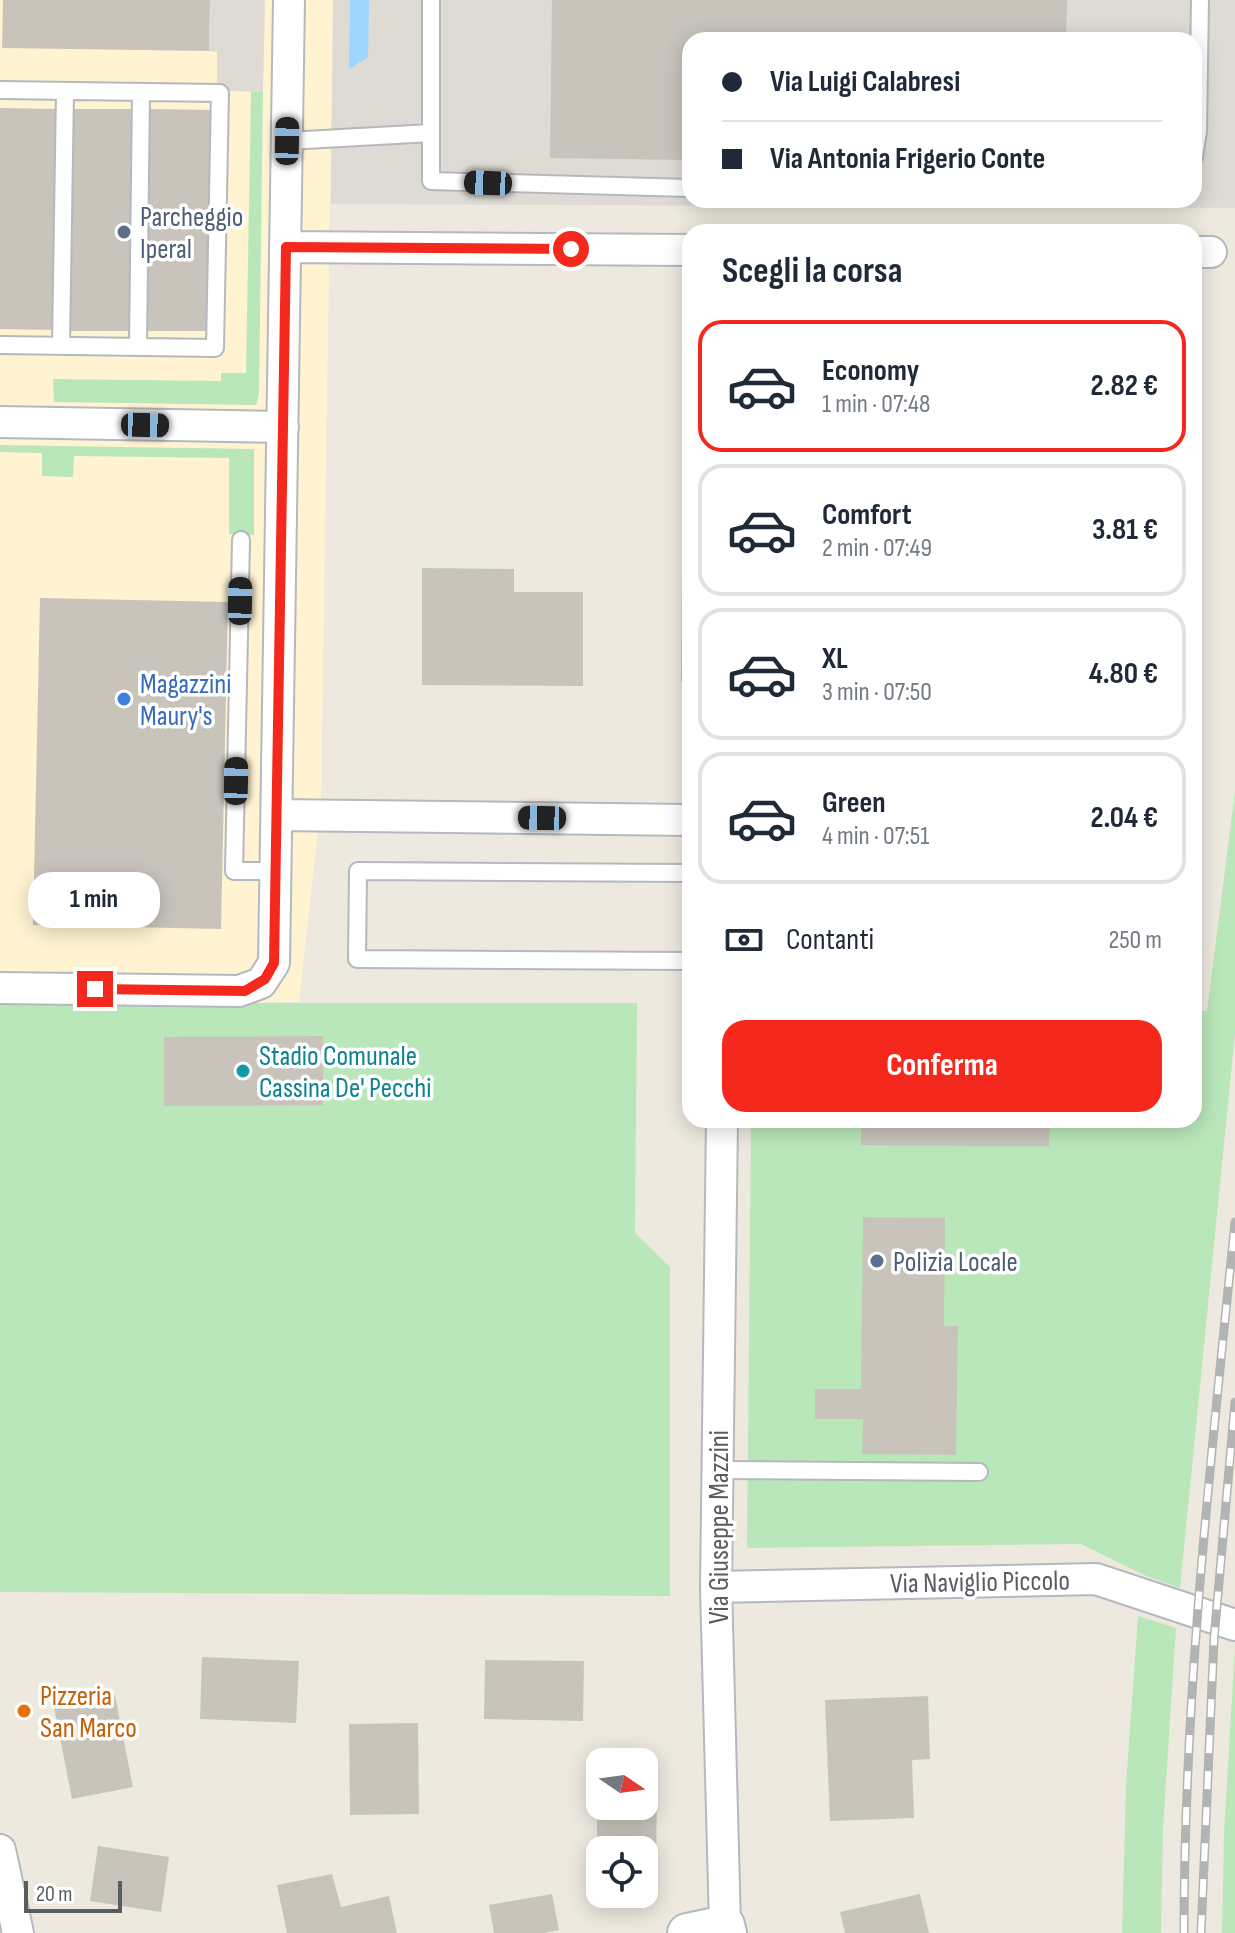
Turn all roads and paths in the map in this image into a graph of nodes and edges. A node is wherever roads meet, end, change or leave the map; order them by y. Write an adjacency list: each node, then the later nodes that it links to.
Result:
1 (289, 0): 9 (street)
2 (431, 0): 8 (lane)
3 (1200, 0): 4 (lane)
4 (1200, 32)
5 (0, 90): 6 (lane)
6 (65, 91): 7 (lane); 14 (lane)
7 (141, 92): 15 (lane); 15 (lane)
8 (431, 133): 9 (lane); 10 (lane)
9 (287, 141): 11 (street)
10 (682, 188)
11 (286, 247): 12 (street); 17 (street)
12 (682, 250)
13 (0, 345): 14 (lane)
14 (61, 345): 15 (lane)
15 (138, 347)
16 (0, 422): 17 (street)
17 (283, 427): 19 (street)
18 (241, 540): 21 (lane)
19 (277, 815): 20 (street); 21 (street)
20 (682, 820)
21 (276, 871): 24 (street)
22 (682, 873): 23 (lane)
23 (682, 961)
24 (0, 988)
25 (722, 1128): 26 (street, Via Giuseppe Mazzini)
26 (717, 1470): 27 (lane); 28 (street, Via Giuseppe Mazzini)
27 (979, 1472)
28 (716, 1587): 29 (street, Via Naviglio Piccolo); 31 (street, Via Giuseppe Mazzini)
29 (1235, 1625)
30 (0, 1850): 32 (street)
31 (726, 1929): 33 (street)
32 (18, 1933)
33 (687, 1933)

